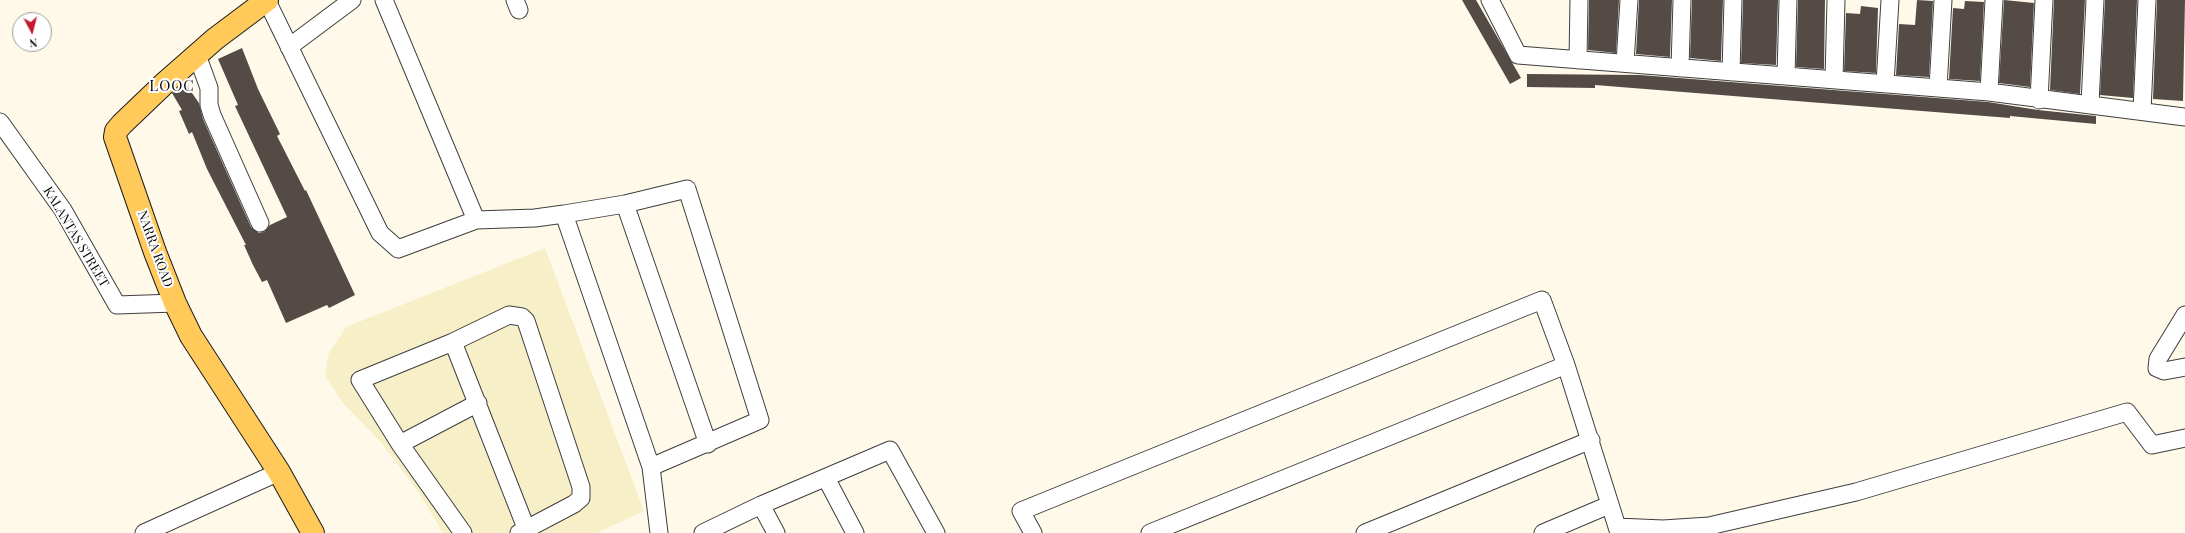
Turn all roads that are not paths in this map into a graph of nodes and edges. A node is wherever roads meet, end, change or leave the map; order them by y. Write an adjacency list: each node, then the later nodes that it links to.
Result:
1 (267, 0): 17 (street); 18 (main road, NARRA ROAD)
2 (352, 0): 17 (street)
3 (384, 0): 35 (street)
4 (1490, 0): 19 (street)
5 (1579, 0): 19 (street)
6 (1628, 0): 20 (street)
7 (1682, 0): 21 (street)
8 (1733, 0): 22 (street)
9 (1788, 0): 23 (street)
10 (1836, 0): 24 (street)
11 (1890, 0): 25 (street)
12 (1943, 0): 26 (street)
13 (1994, 0): 27 (street)
14 (2044, 0): 28 (street)
15 (2096, 0): 29 (street)
16 (2147, 0): 30 (street)
17 (289, 47): 35 (street)
18 (197, 55): 36 (street); 37 (main road, NARRA ROAD)
19 (1578, 60): 20 (street)
20 (1625, 63): 21 (street)
21 (1680, 68): 22 (street)
22 (1731, 72): 23 (street)
23 (1786, 76): 24 (street)
24 (1834, 80): 25 (street)
25 (1885, 84): 26 (street)
26 (1938, 88): 27 (street)
27 (1989, 92): 28 (street)
28 (2039, 100): 29 (street)
29 (2090, 104): 30 (street)
30 (2142, 111): 31 (street)
31 (2185, 116)
32 (0, 122): 37 (street, KALANTAS STREET)
33 (625, 204): 34 (street); 46 (street); 46 (street)
34 (564, 214): 35 (street); 47 (street)
35 (476, 220)
36 (260, 223)
37 (175, 303): 48 (main road, NARRA ROAD)
38 (2185, 315): 41 (street)
39 (453, 342): 42 (street); 45 (street); 53 (street)
40 (1566, 365): 44 (street); 62 (street); 63 (street)
41 (2185, 367)
42 (478, 402): 45 (street); 53 (street)
43 (2185, 438): 52 (street)
44 (1591, 440): 51 (street); 64 (street)
45 (400, 444): 56 (street)
46 (708, 444): 47 (street)
47 (650, 467): 57 (street)
48 (279, 472): 54 (street); 55 (main road, NARRA ROAD)
49 (826, 478): 50 (street); 60 (street); 61 (street)
50 (761, 505): 58 (street); 59 (street)
51 (1609, 505): 52 (street); 65 (street)
52 (1618, 530)
53 (525, 532)
54 (144, 533)
55 (313, 533)
56 (463, 533)
57 (659, 533)
58 (703, 533)
59 (776, 533)
60 (855, 533)
61 (936, 533)
62 (1033, 533)
63 (1150, 533)
64 (1365, 533)
65 (1543, 533)

